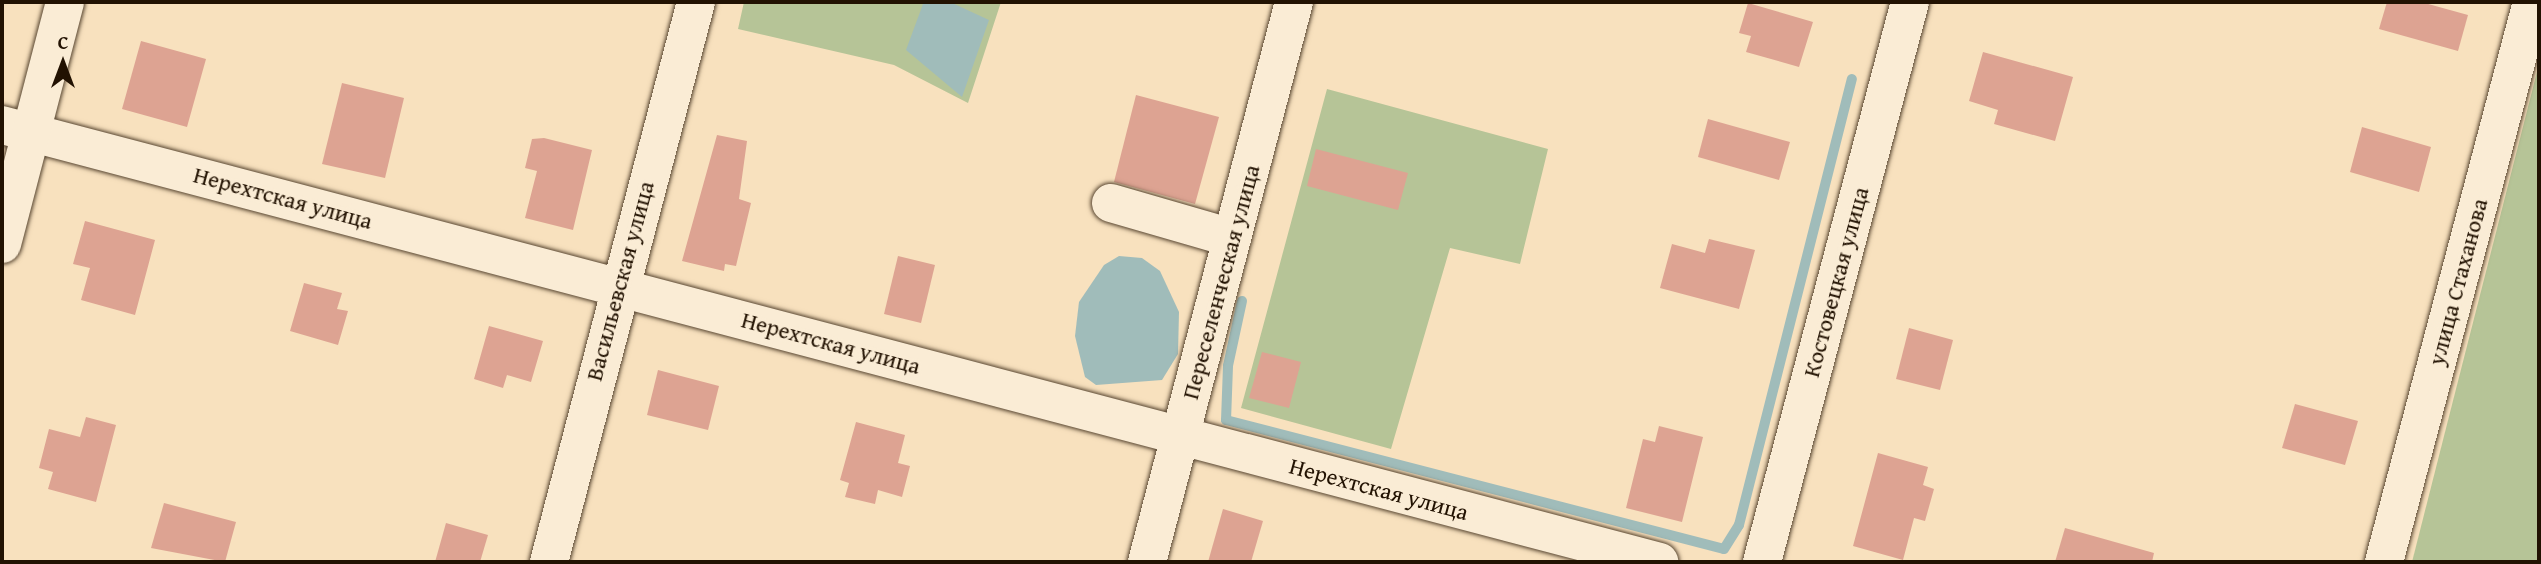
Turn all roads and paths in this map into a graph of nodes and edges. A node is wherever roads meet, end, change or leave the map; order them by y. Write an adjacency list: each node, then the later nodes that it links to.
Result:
1 (65, 2): 6 (street)
2 (696, 2): 10 (street, Васильевская улица)
3 (1294, 2): 8 (street, Переселенческая улица)
4 (1910, 2): 15 (street, Костовецкая улица)
5 (2532, 2): 16 (street, улица Стаханова)
6 (16, 129): 9 (street); 10 (street, Нерехтская улица)
7 (1111, 203): 8 (street)
8 (1232, 238): 11 (street, Переселенческая улица)
9 (2, 244)
10 (618, 286): 11 (street, Нерехтская улица); 12 (street, Васильевская улица)
11 (1180, 438): 13 (street, Переселенческая улица); 14 (street, Нерехтская улица)
12 (549, 562)
13 (1147, 562)
14 (1660, 562)
15 (1762, 562)
16 (2384, 562)

